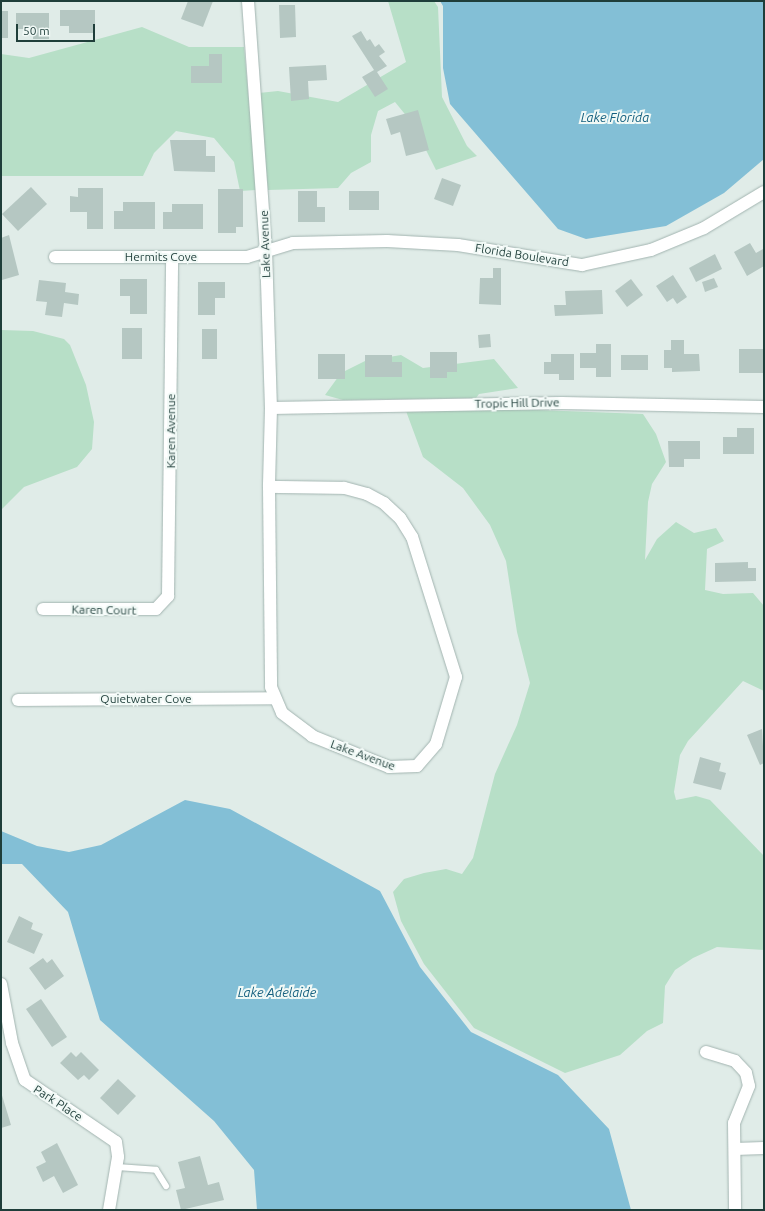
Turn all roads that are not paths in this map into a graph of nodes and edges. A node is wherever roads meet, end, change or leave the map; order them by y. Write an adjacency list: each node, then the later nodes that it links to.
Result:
1 (248, 1): 3 (street, Lake Avenue)
2 (764, 192): 3 (street, Florida Boulevard)
3 (266, 250): 5 (street, Hermits Cove); 6 (street, Lake Avenue)
4 (55, 257): 5 (street, Hermits Cove)
5 (172, 257): 9 (street, Karen Avenue)
6 (271, 408): 7 (street, Tropic Hill Drive); 8 (street, Lake Avenue)
7 (764, 408)
8 (269, 487): 11 (street, Lake Avenue); 11 (street, Lake Avenue)
9 (163, 604): 10 (street, Karen Court)
10 (43, 609)
11 (274, 698): 12 (street, Quietwater Cove)
12 (18, 700)
13 (1, 984): 17 (street, Park Place)
14 (706, 1052): 15 (street)
15 (735, 1148): 16 (street); 20 (street)
16 (764, 1148)
17 (117, 1166): 18 (lane); 19 (street, Park Place)
18 (166, 1186)
19 (109, 1210)
20 (735, 1210)

